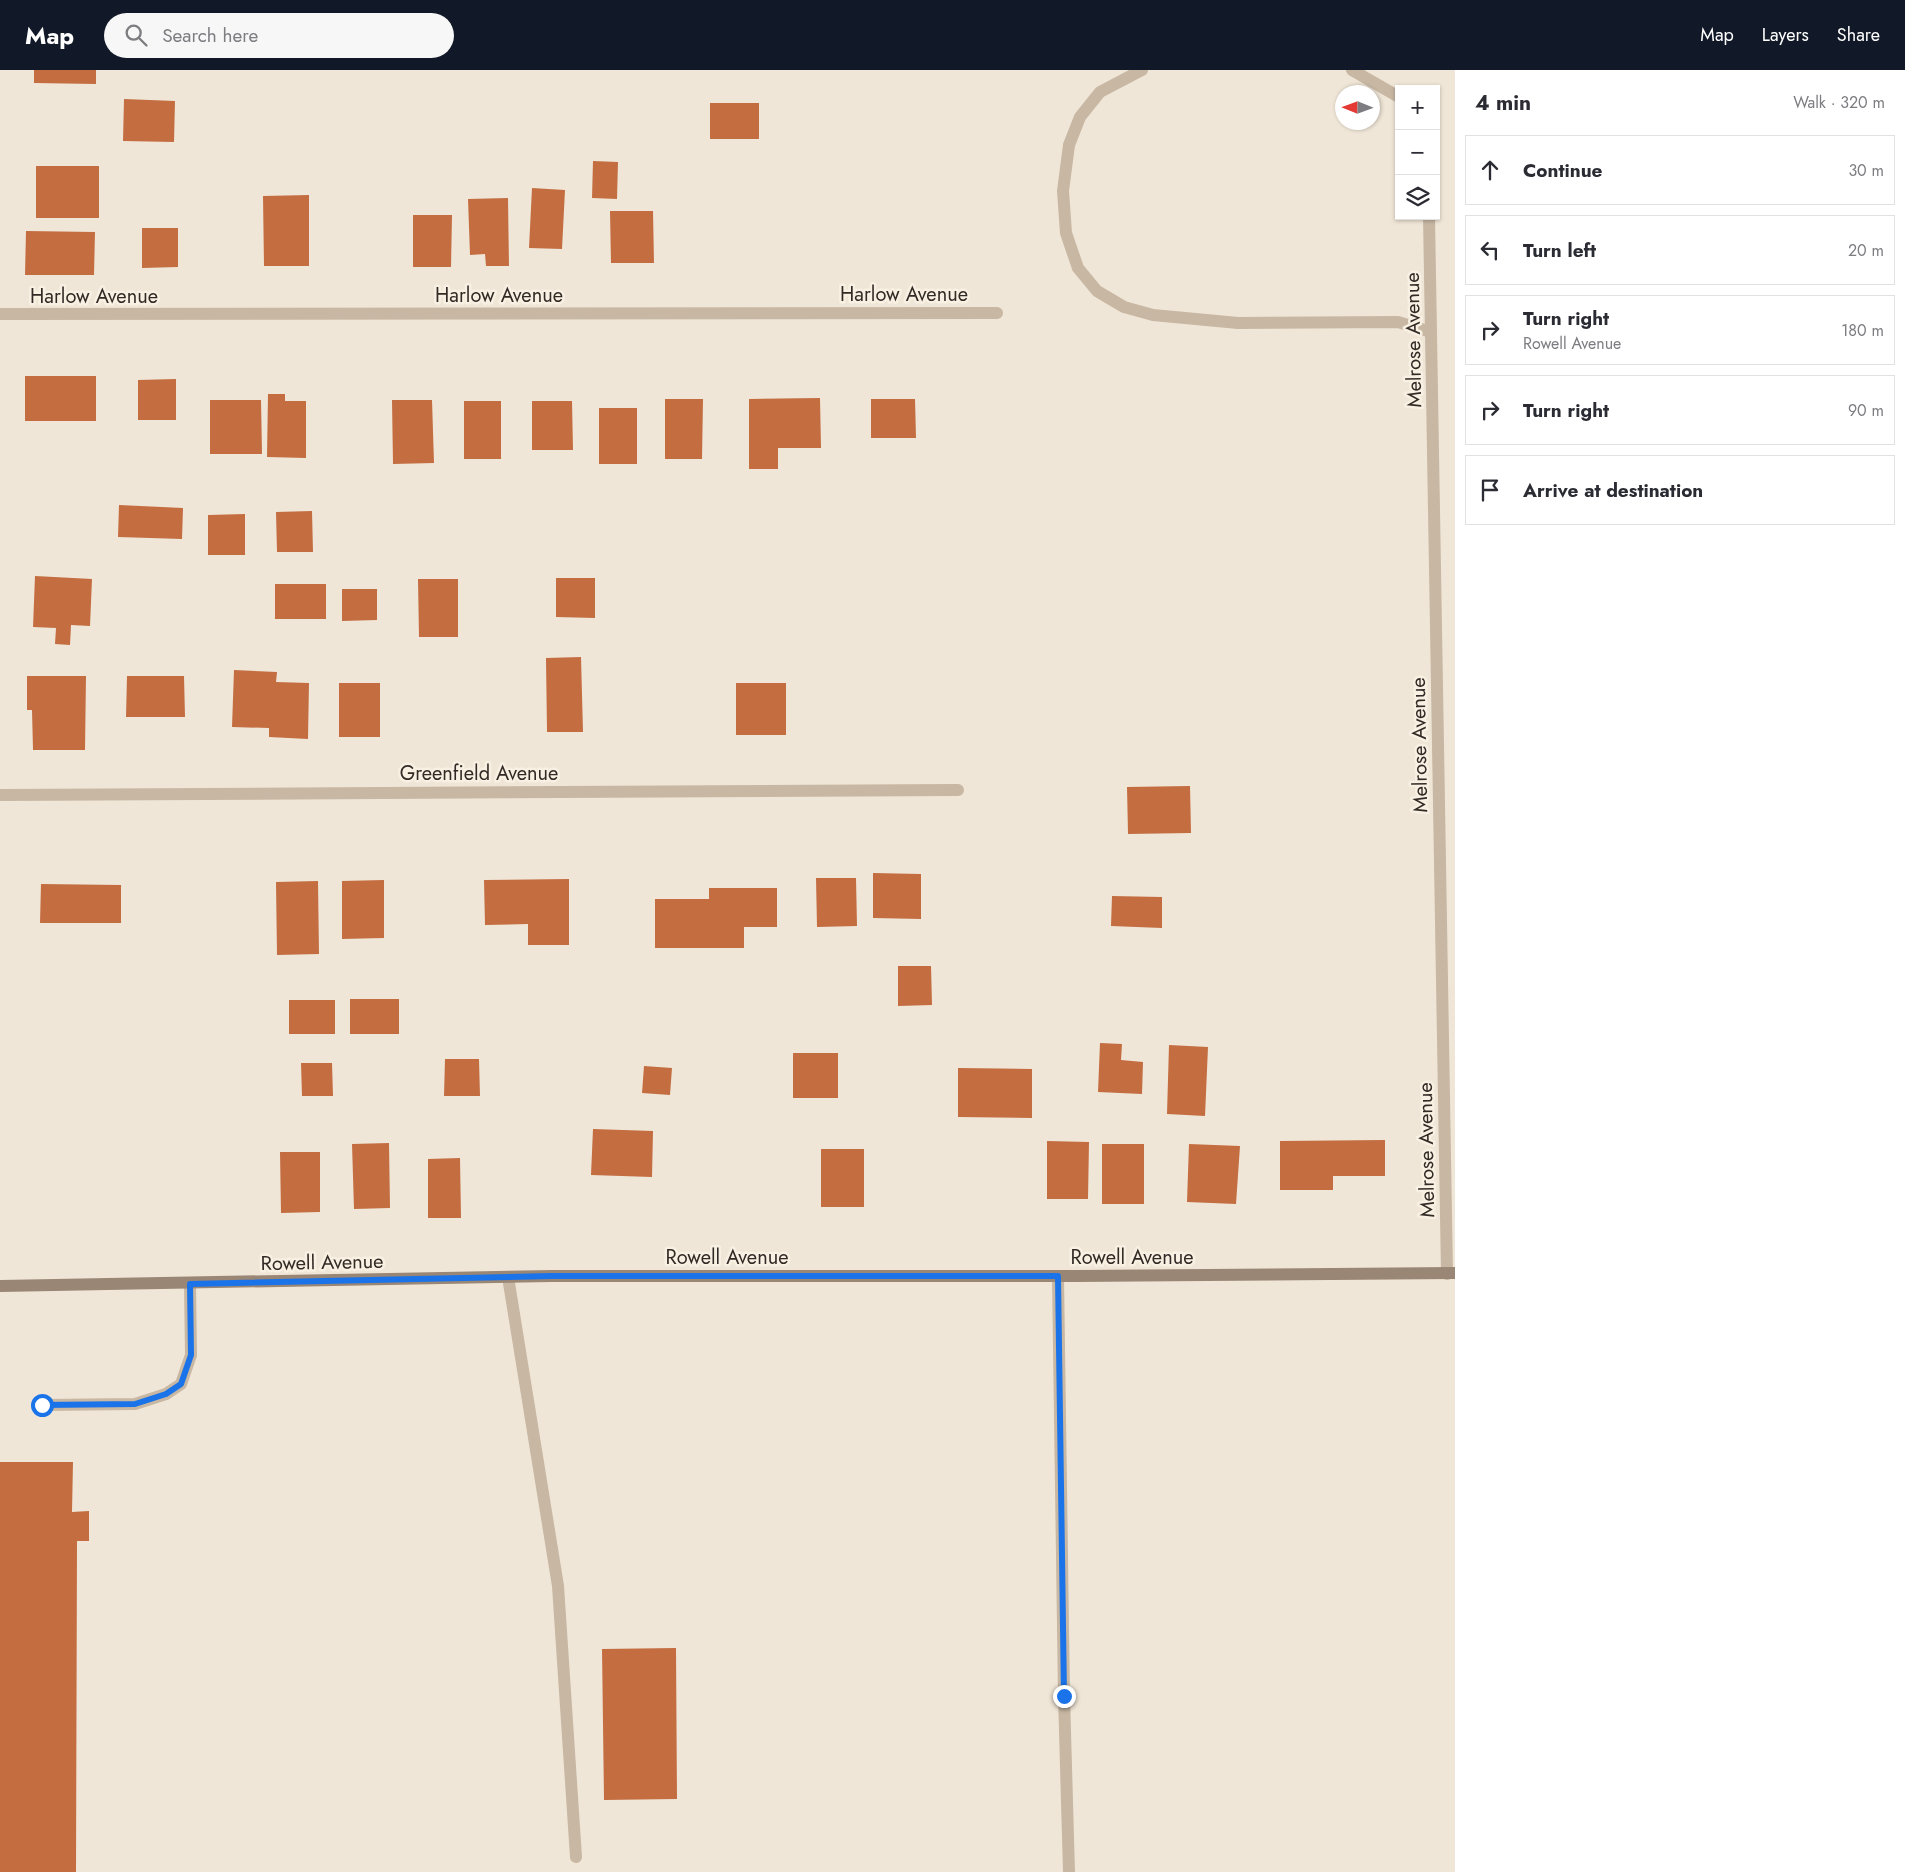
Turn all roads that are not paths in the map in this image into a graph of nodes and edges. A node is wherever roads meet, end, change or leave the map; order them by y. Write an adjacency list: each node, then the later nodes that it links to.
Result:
1 (1142, 70): 7 (street)
2 (1352, 70): 3 (street)
3 (1395, 95)
4 (1429, 220): 7 (street, Melrose Avenue)
5 (997, 313): 6 (street, Harlow Avenue)
6 (0, 314)
7 (1431, 332): 10 (street, Melrose Avenue)
8 (958, 790): 9 (street, Greenfield Avenue)
9 (0, 795)
10 (1451, 1274): 11 (street, Rowell Avenue)
11 (1058, 1276): 12 (street, Rowell Avenue); 17 (street)
12 (508, 1277): 13 (street, Rowell Avenue); 16 (street)
13 (190, 1284): 14 (street, Rowell Avenue); 15 (street)
14 (0, 1286)
15 (42, 1405)
16 (576, 1857)
17 (1069, 1872)

